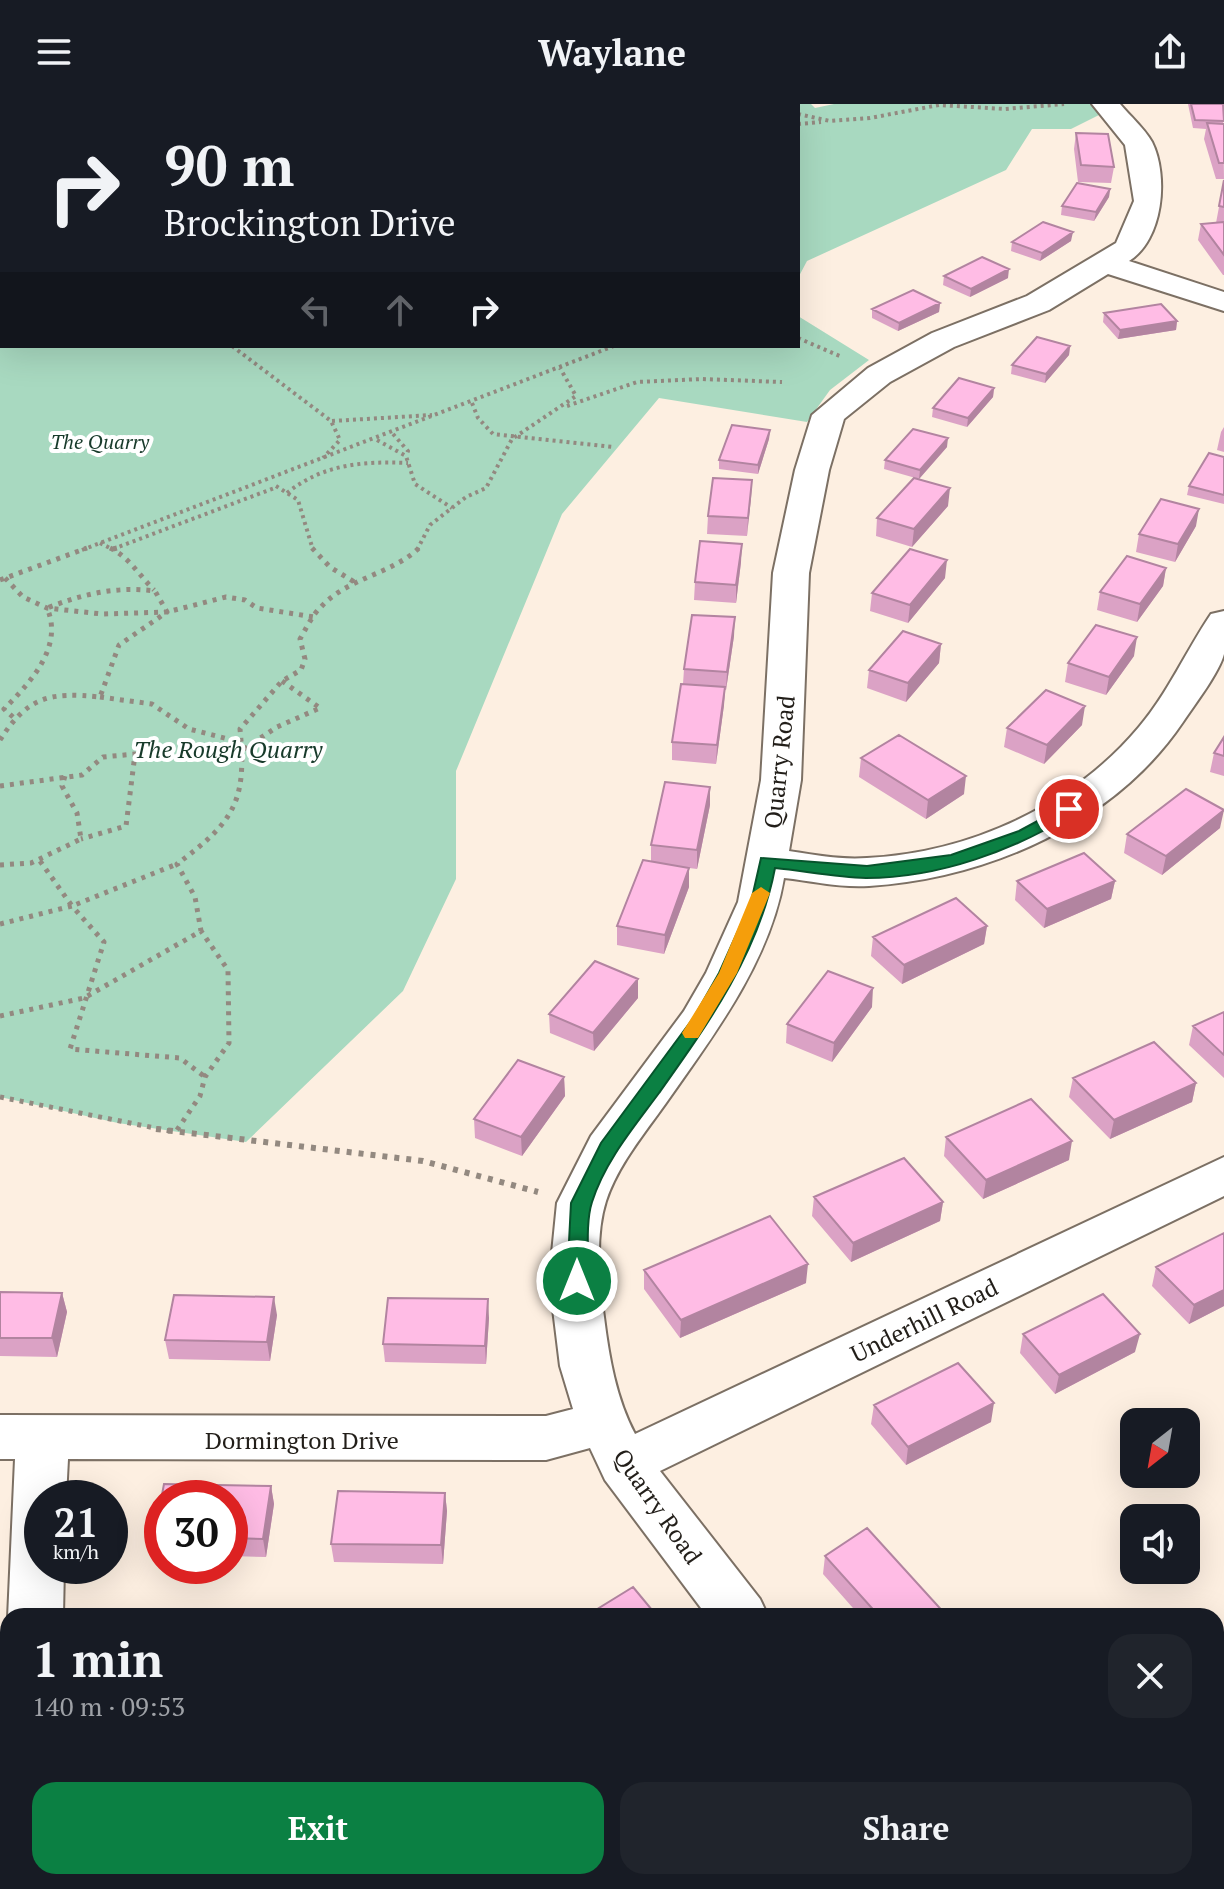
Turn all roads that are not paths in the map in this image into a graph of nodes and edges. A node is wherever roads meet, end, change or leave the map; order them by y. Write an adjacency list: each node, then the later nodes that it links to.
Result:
1 (1106, 104): 2 (street, Quarry Road)
2 (1106, 263): 3 (street); 5 (street, Quarry Road)
3 (1224, 302)
4 (1224, 622): 5 (street)
5 (767, 862): 8 (street, Quarry Road)
6 (1224, 1175): 8 (street, Underhill Road)
7 (21, 1438): 8 (street, Dormington Drive); 9 (street)
8 (613, 1443): 10 (street, Quarry Road)
9 (34, 1608)
10 (734, 1608)

